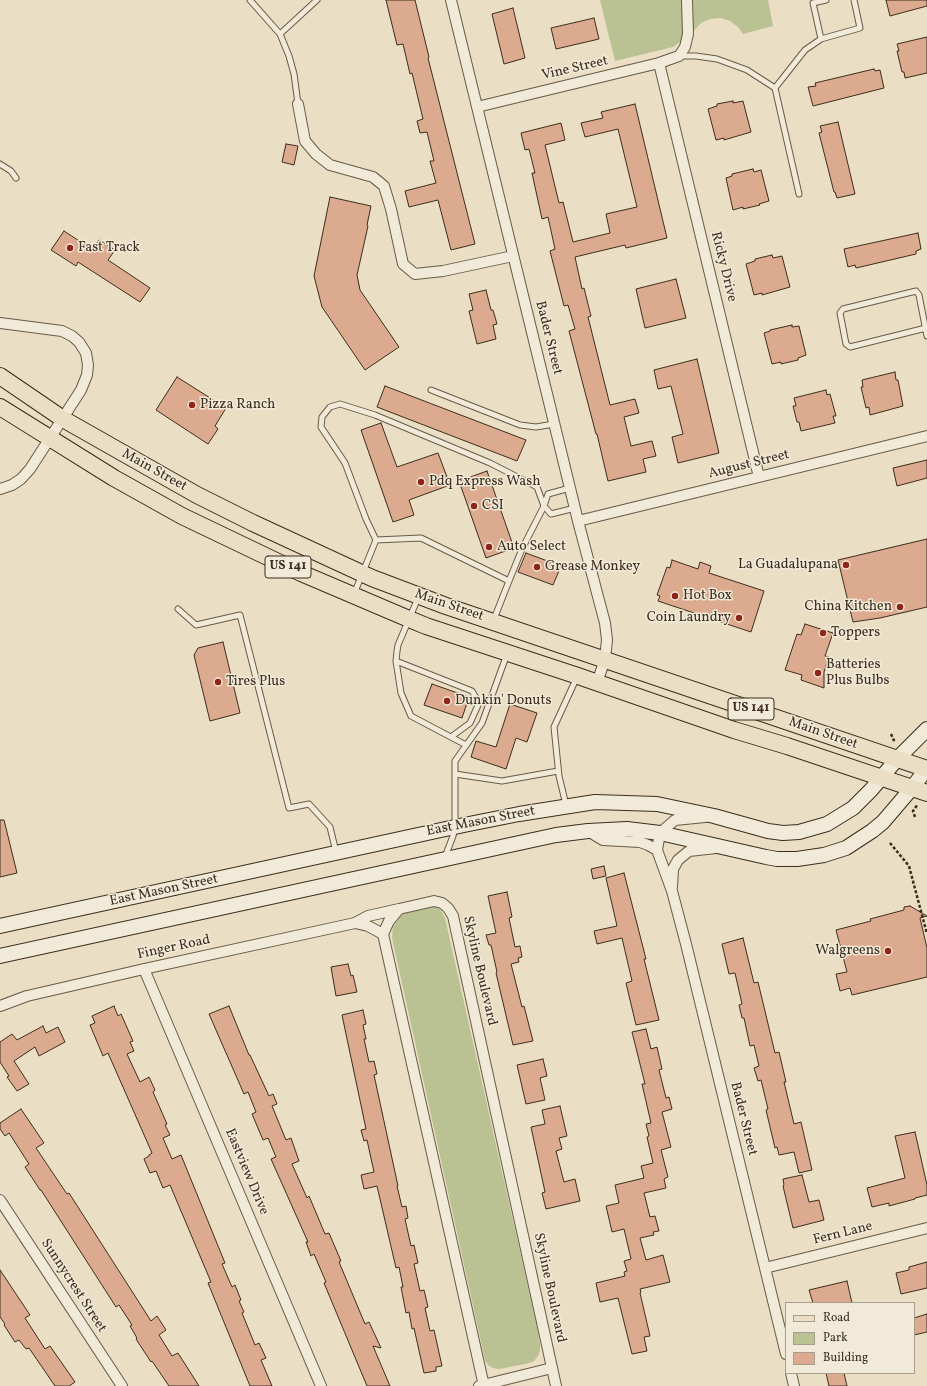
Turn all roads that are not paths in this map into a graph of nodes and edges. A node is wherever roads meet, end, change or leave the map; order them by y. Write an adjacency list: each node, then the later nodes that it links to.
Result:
1 (250, 0): 7 (lane)
2 (317, 0): 7 (lane)
3 (451, 0): 13 (street, Bader Street)
4 (687, 0): 9 (street)
5 (826, 0): 8 (lane)
6 (854, 0): 8 (lane)
7 (280, 34): 12 (lane)
8 (821, 39): 11 (lane)
9 (679, 56): 10 (street, Vine Street); 11 (lane)
10 (659, 63): 13 (street, Vine Street); 28 (street, Ricky Drive)
11 (775, 88): 16 (lane)
12 (298, 104): 17 (street)
13 (477, 107): 17 (street, Bader Street)
14 (0, 164): 15 (lane)
15 (16, 178)
16 (799, 194)
17 (513, 256): 25 (street, Bader Street)
18 (0, 323): 24 (street)
19 (926, 328): 19 (lane); 20 (lane)
20 (927, 336)
21 (0, 376): 24 (main road, Main Street / US 141)
22 (431, 390): 25 (lane)
23 (0, 407): 27 (main road, Main Street / US 141)
24 (63, 419): 27 (street); 35 (main road, Main Street / US 141)
25 (554, 424): 29 (street, Bader Street)
26 (927, 436): 28 (street, August Street)
27 (51, 438): 30 (street); 37 (main road, Main Street / US 141)
28 (759, 477): 33 (street, August Street)
29 (570, 488): 31 (lane); 32 (street, Bader Street)
30 (0, 489)
31 (544, 506): 32 (lane); 34 (lane); 36 (lane)
32 (575, 508): 33 (street, Bader Street)
33 (578, 521): 43 (street, Bader Street)
34 (376, 540): 35 (lane); 36 (lane)
35 (362, 573): 37 (lane); 38 (main road, Main Street / US 141)
36 (509, 581): 41 (lane)
37 (354, 595): 40 (main road, Main Street / US 141)
38 (419, 596): 40 (lane); 41 (main road, Main Street / US 141)
39 (178, 609): 64 (lane)
40 (409, 619): 42 (main road, Main Street / US 141); 44 (lane)
41 (493, 621): 43 (main road, Main Street / US 141)
42 (508, 653): 45 (main road, Main Street / US 141); 49 (lane)
43 (605, 659): 46 (street, Bader Street); 50 (main road, Main Street / US 141)
44 (396, 661): 48 (lane); 48 (lane)
45 (578, 676): 46 (main road, Main Street / US 141); 52 (lane)
46 (597, 683): 54 (main road, Main Street / US 141)
47 (927, 729): 50 (main road, East Mason Street)
48 (451, 737): 49 (lane)
49 (466, 746): 53 (lane)
50 (897, 759): 51 (main road, Main Street / US 141); 54 (main road, East Mason Street)
51 (927, 768): 55 (main road, East Mason Street)
52 (558, 771): 53 (lane); 57 (lane)
53 (455, 774): 59 (lane)
54 (880, 778): 55 (main road, Main Street / US 141); 58 (main road, East Mason Street)
55 (912, 788): 56 (main road, Main Street / US 141); 62 (main road, East Mason Street)
56 (927, 793)
57 (566, 806): 58 (main road, East Mason Street); 59 (main road, East Mason Street)
58 (714, 816): 61 (street)
59 (455, 827): 64 (main road, East Mason Street); 65 (lane)
60 (588, 831): 61 (main road, East Mason Street); 63 (street); 65 (main road, East Mason Street)
61 (660, 833): 62 (main road, East Mason Street); 63 (street)
62 (724, 848): 66 (street, Bader Street)
63 (657, 850): 66 (street, Bader Street)
64 (336, 853): 69 (main road, East Mason Street)
65 (444, 859): 71 (main road, East Mason Street)
66 (672, 891): 76 (street, Bader Street)
67 (398, 909): 68 (street, Skyline Boulevard); 70 (street); 78 (street, Skyline Boulevard)
68 (354, 923): 70 (street); 72 (street, Finger Road)
69 (0, 926)
70 (383, 934): 82 (street)
71 (0, 956)
72 (144, 969): 73 (street, Finger Road); 81 (street, Eastview Drive)
73 (0, 1006)
74 (0, 1200): 80 (street, Sunnycrest Street)
75 (927, 1228): 76 (street, Fern Lane)
76 (765, 1268): 77 (street, Bader Street)
77 (785, 1350)
78 (552, 1368): 82 (street); 83 (street, Skyline Boulevard)
79 (791, 1374): 84 (street)
80 (122, 1386)
81 (321, 1386)
82 (483, 1386)
83 (556, 1386)
84 (794, 1386)

